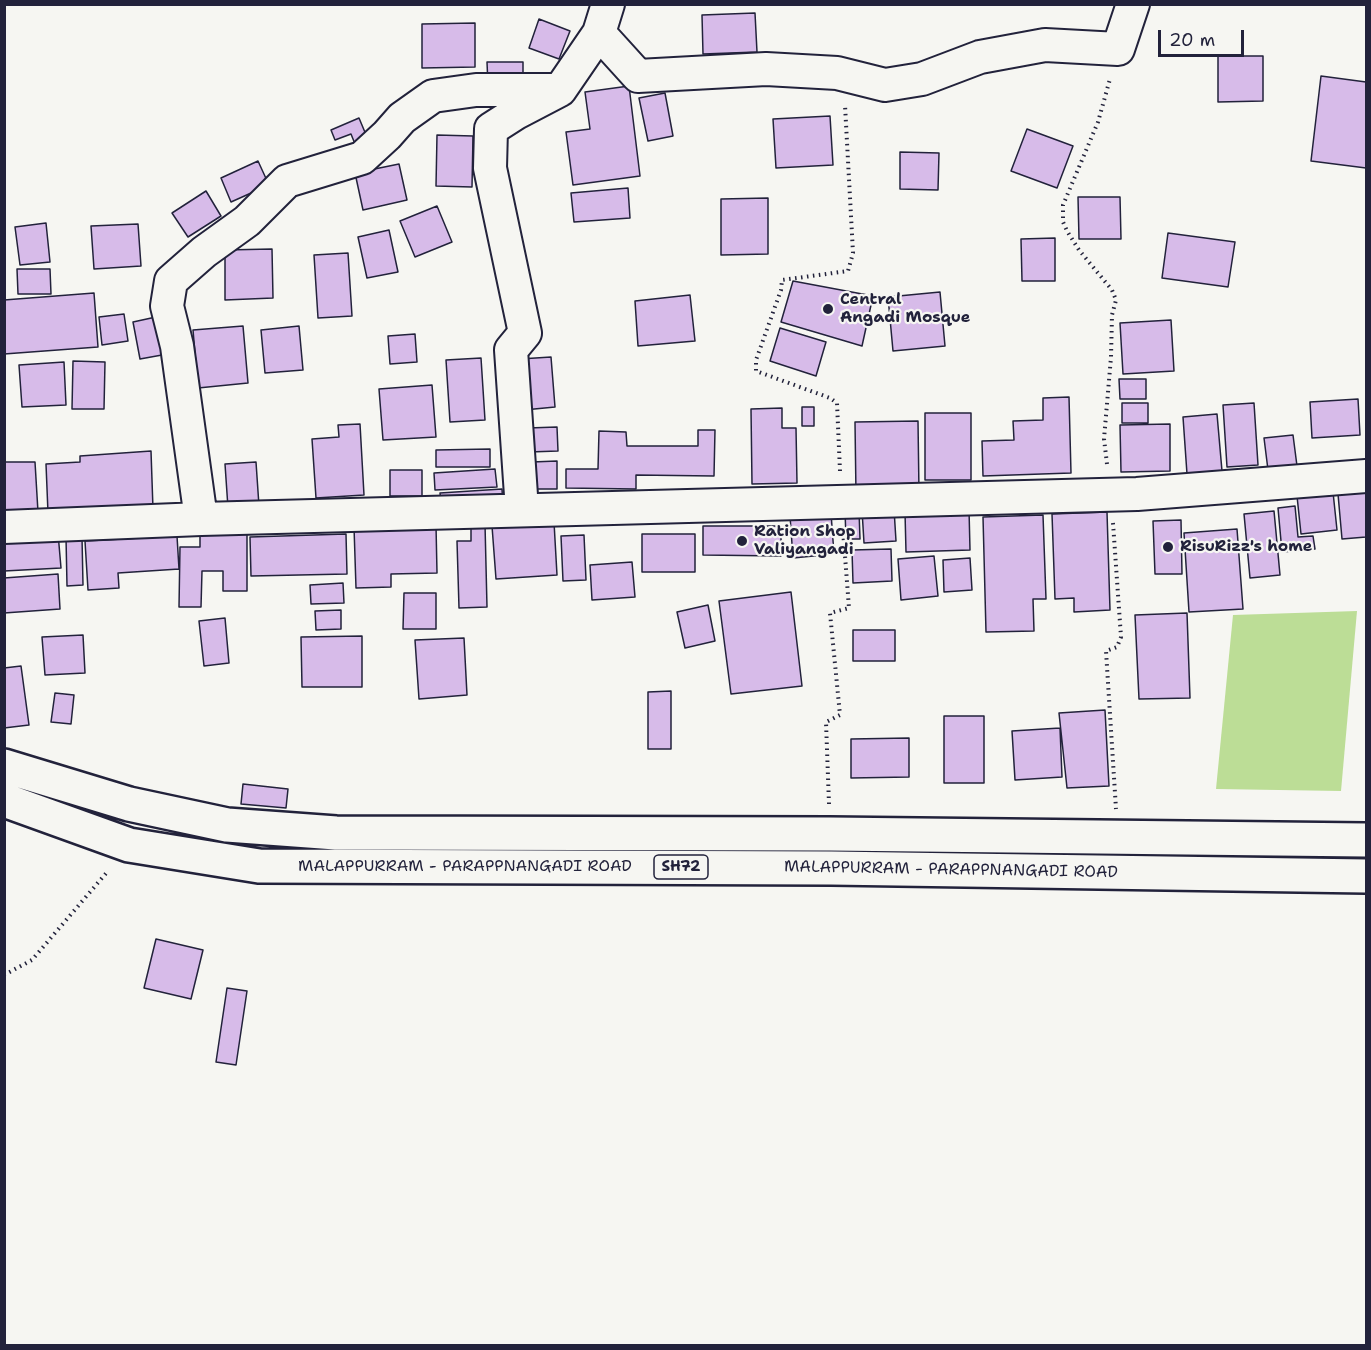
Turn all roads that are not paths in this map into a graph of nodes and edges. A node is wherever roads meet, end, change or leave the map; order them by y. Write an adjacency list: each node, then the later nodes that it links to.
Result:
1 (1133, 4): 2 (street)
2 (603, 19): 3 (street)
3 (560, 90): 5 (street); 6 (street)
4 (1366, 476): 5 (street)
5 (522, 510): 6 (street)
6 (201, 519): 7 (street)
7 (4, 527)
8 (4, 766): 10 (main road, MALAPPURRAM - PARAPPNANGADI ROAD / SH72)
9 (4, 800): 11 (main road, MALAPPURRAM - PARAPPNANGADI ROAD / SH72)
10 (1366, 840)
11 (1366, 876)

